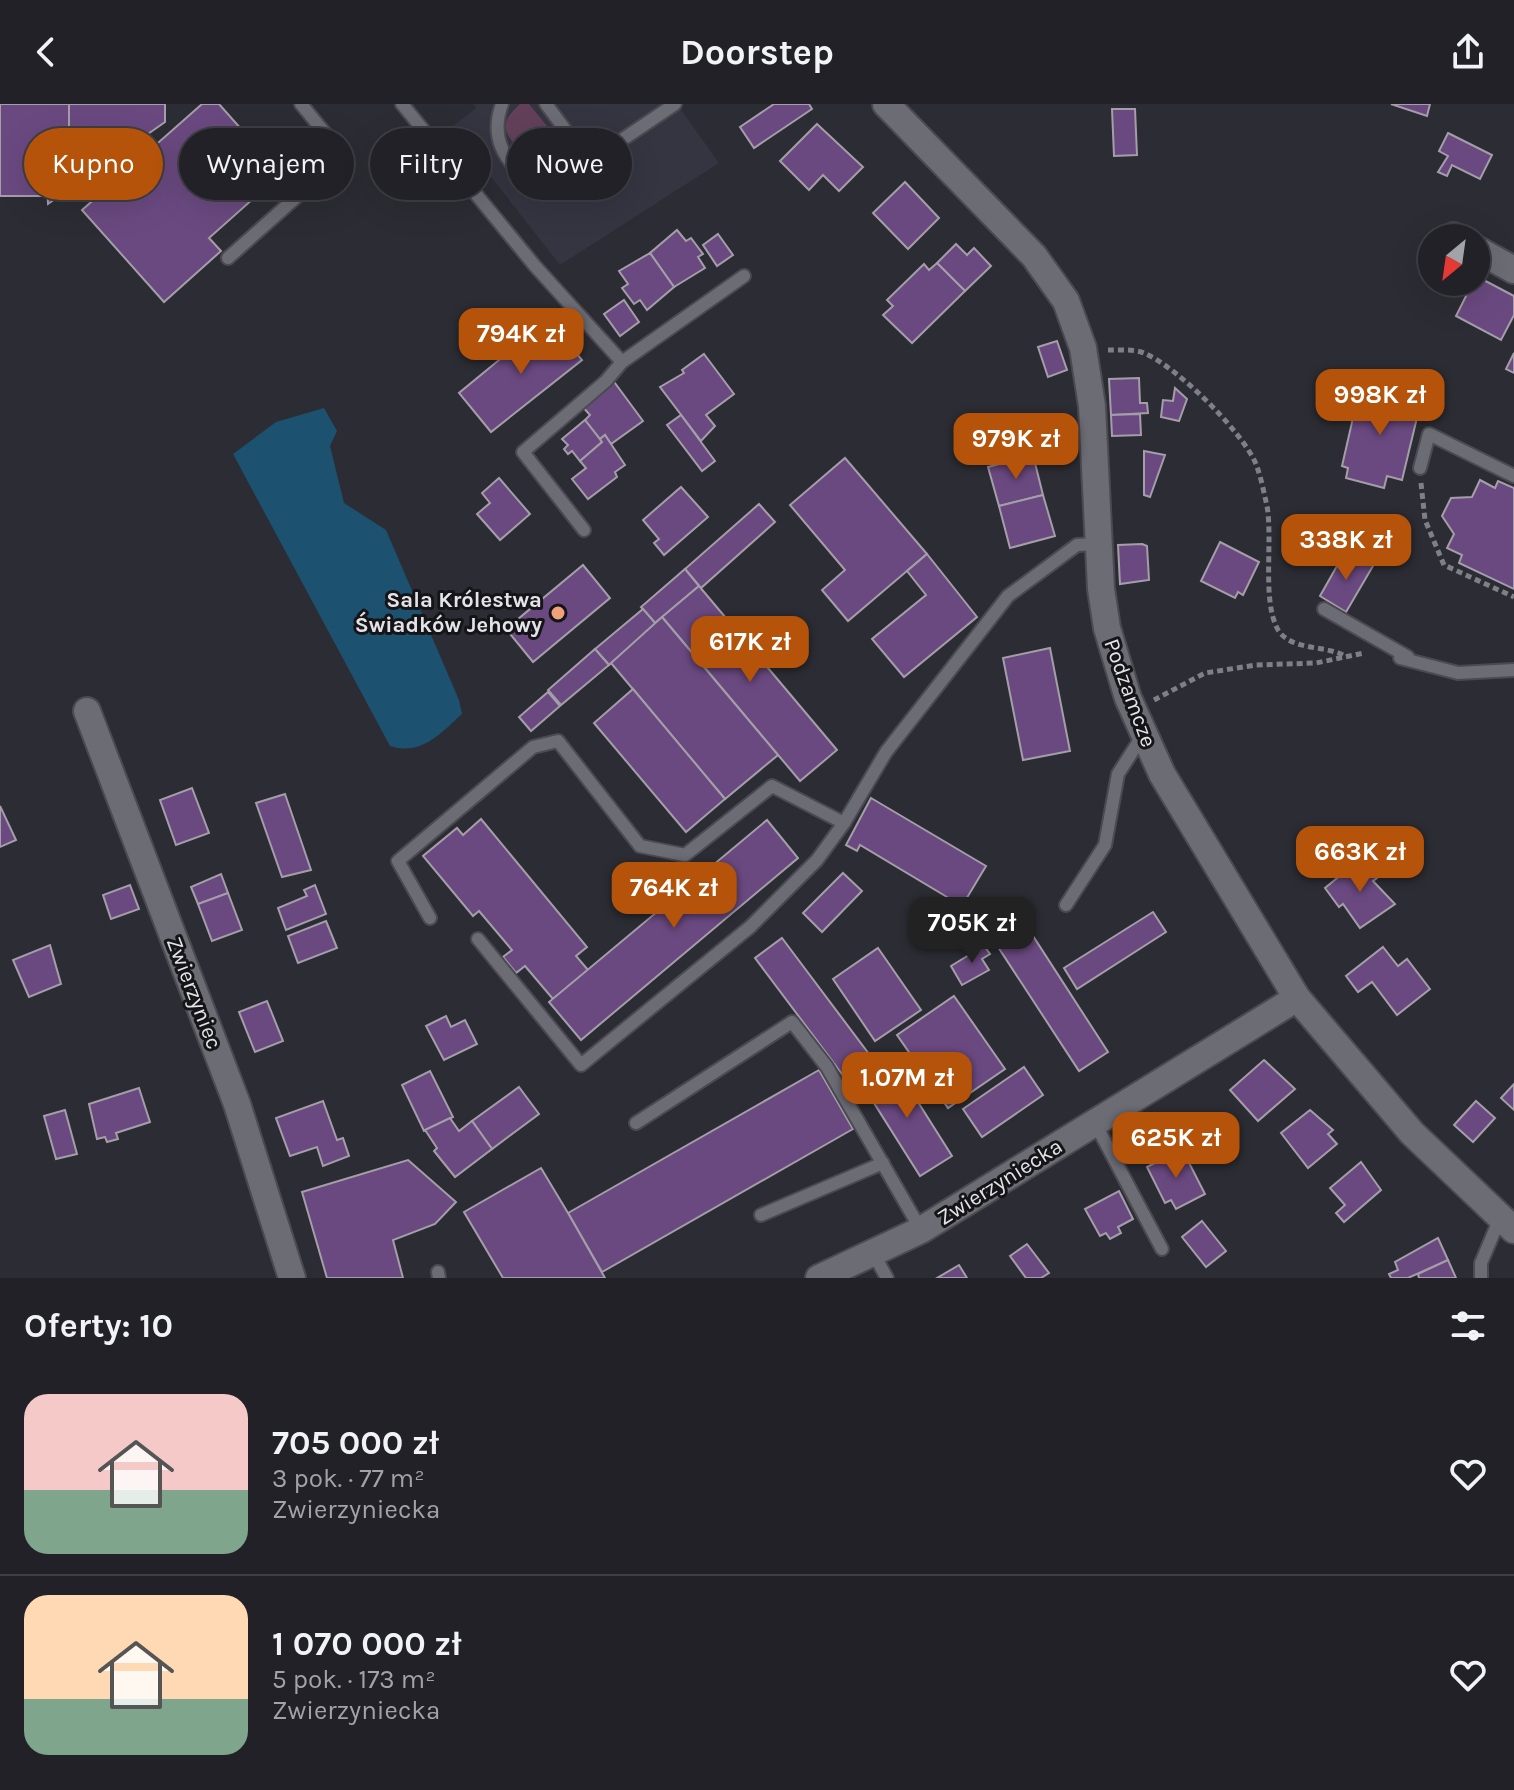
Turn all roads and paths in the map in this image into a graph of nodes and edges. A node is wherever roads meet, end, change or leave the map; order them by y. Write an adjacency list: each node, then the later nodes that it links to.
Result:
1 (301, 104): 11 (lane)
2 (402, 104): 15 (lane)
3 (502, 104): 9 (lane)
4 (546, 104): 7 (lane)
5 (675, 104): 8 (lane)
6 (886, 104): 14 (street, Podzamcze)
7 (564, 128)
8 (632, 133)
9 (507, 160)
10 (1490, 257): 12 (street)
11 (228, 258)
12 (1514, 270)
13 (744, 276): 15 (lane)
14 (1083, 348): 19 (street, Podzamcze); 22 (path)
15 (622, 362): 18 (lane)
16 (1420, 468): 17 (lane); 20 (path)
17 (1514, 476)
18 (584, 530)
19 (1098, 544): 27 (street, Podzamcze); 28 (lane)
20 (1514, 597)
21 (1324, 609): 23 (lane)
22 (1343, 655): 23 (path); 25 (path)
23 (1406, 659): 24 (lane)
24 (1514, 670)
25 (1148, 703)
26 (87, 711): 41 (street, Zwierzyniec)
27 (1143, 735): 29 (lane); 32 (street, Podzamcze)
28 (844, 823): 30 (lane); 31 (lane)
29 (1066, 905)
30 (430, 918)
31 (478, 939)
32 (1297, 998): 34 (street, Zwierzyniecka); 37 (street, Podzamcze)
33 (636, 1123): 35 (lane)
34 (1095, 1123): 38 (street, Zwierzyniecka); 39 (lane)
35 (883, 1163): 36 (lane); 38 (lane)
36 (761, 1215)
37 (1507, 1224): 44 (lane)
38 (921, 1230): 40 (street, Zwierzyniecka)
39 (1162, 1249)
40 (873, 1253): 42 (street, Zwierzyniecka); 43 (lane)
41 (292, 1278)
42 (819, 1278)
43 (887, 1278)
44 (1481, 1278)

